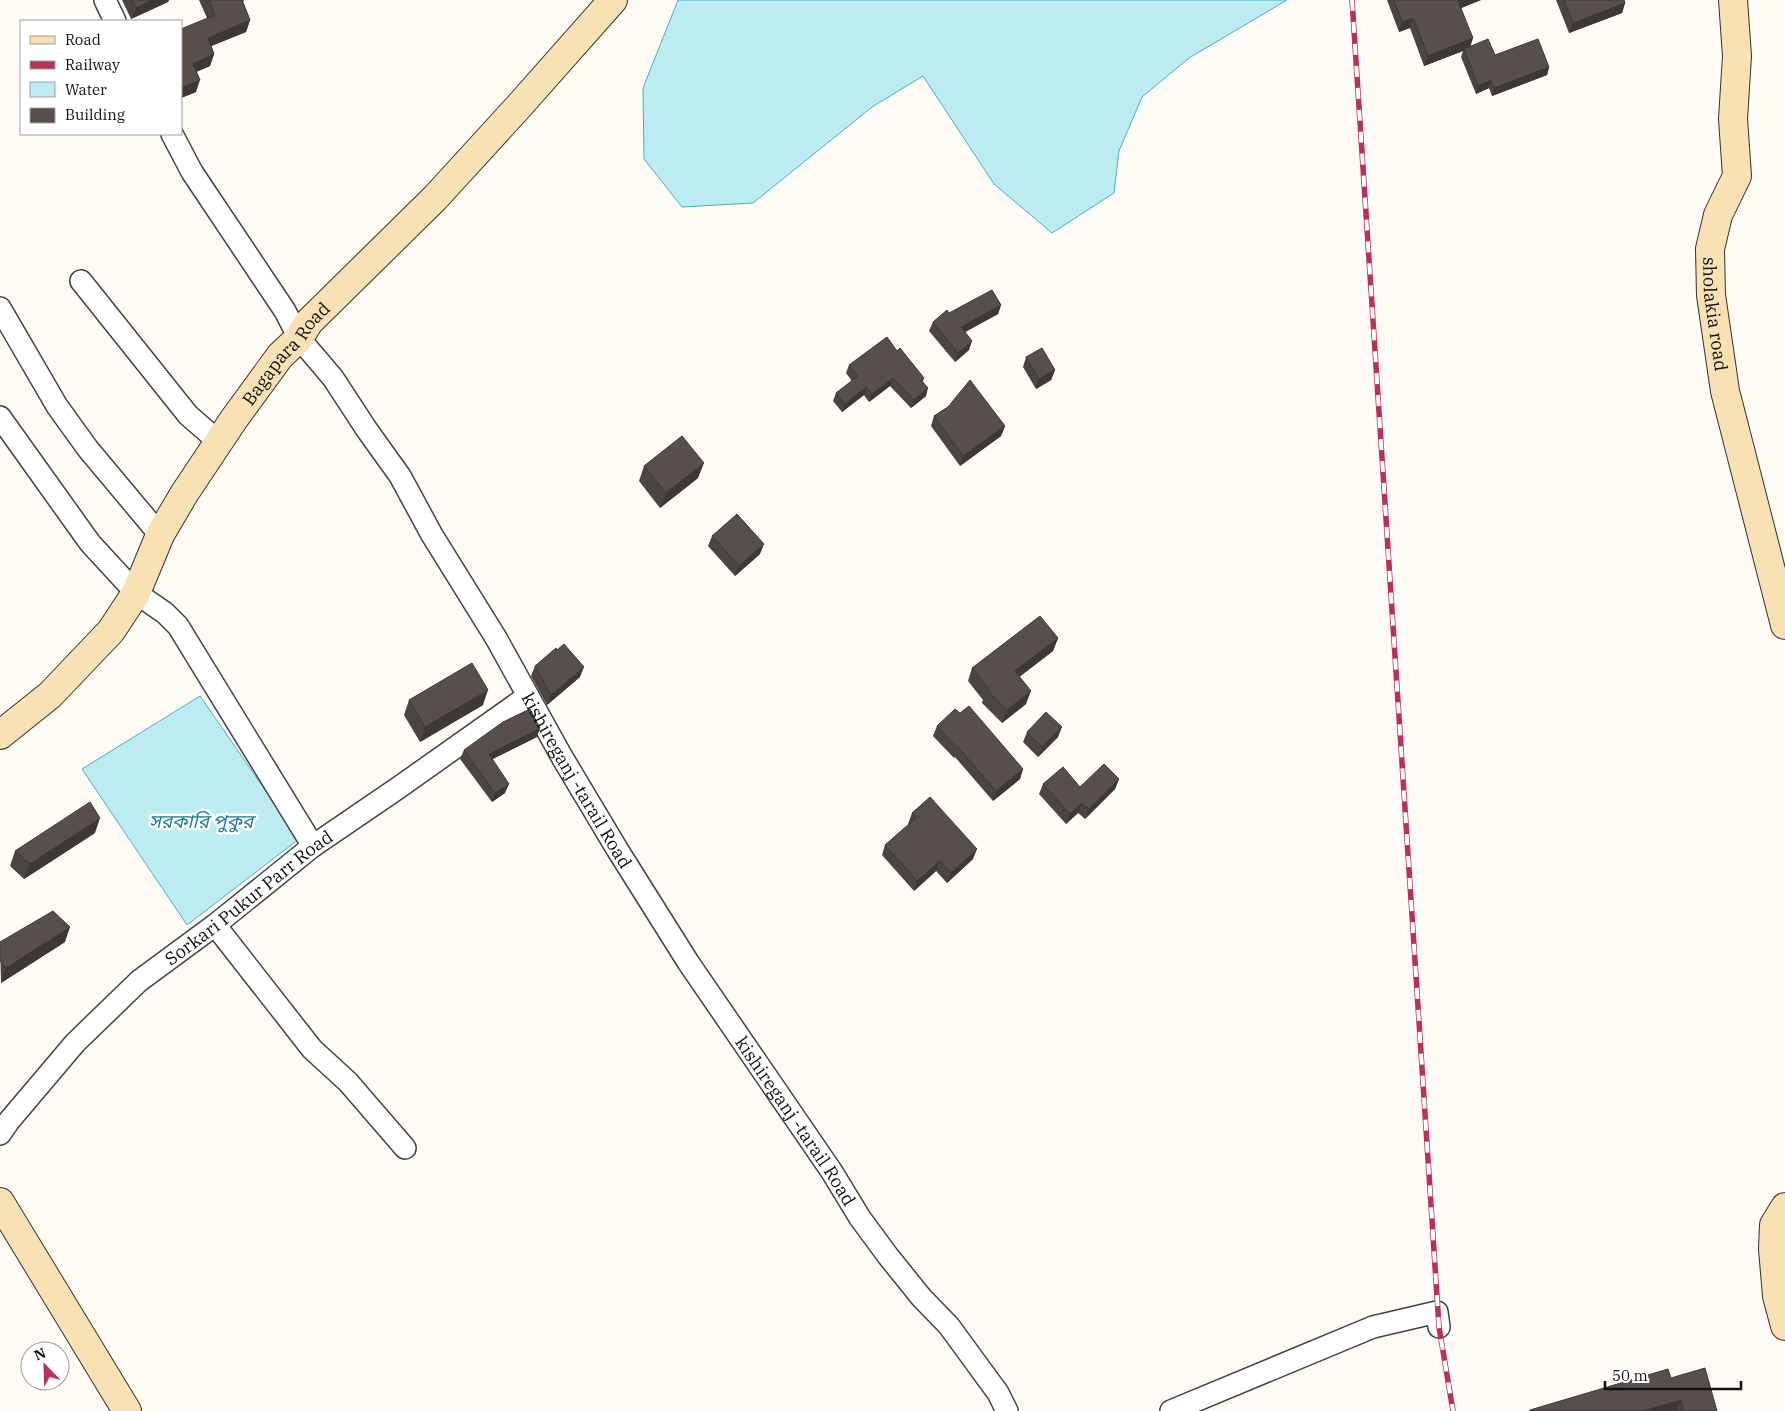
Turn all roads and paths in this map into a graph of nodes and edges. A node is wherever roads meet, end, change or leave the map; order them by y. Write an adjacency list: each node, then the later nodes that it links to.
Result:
1 (106, 0): 4 (street)
2 (613, 0): 8 (street, Bagapara Road)
3 (1733, 0): 13 (street, sholakia road)
4 (115, 20)
5 (173, 135): 8 (street, kishireganj -tarail Road)
6 (82, 281): 10 (street)
7 (0, 308): 11 (street)
8 (299, 338): 10 (street, Bagapara Road); 14 (street, kishireganj -tarail Road)
9 (0, 417): 12 (street)
10 (219, 442): 11 (street, Bagapara Road)
11 (160, 535): 12 (street, Bagapara Road)
12 (136, 593): 15 (street, Bagapara Road); 16 (street)
13 (1785, 624)
14 (528, 696): 16 (street, Sorkari Pukur Parr Road); 25 (street, kishireganj -tarail Road)
15 (0, 735)
16 (313, 846): 17 (street, Sorkari Pukur Parr Road)
17 (215, 925): 18 (street, Sorkari Pukur Parr Road); 19 (street)
18 (0, 1134)
19 (405, 1148)
20 (1785, 1207): 23 (street)
21 (3, 1213): 24 (street)
22 (1439, 1326): 26 (street)
23 (1785, 1326)
24 (127, 1411)
25 (1007, 1411)
26 (1171, 1411)

